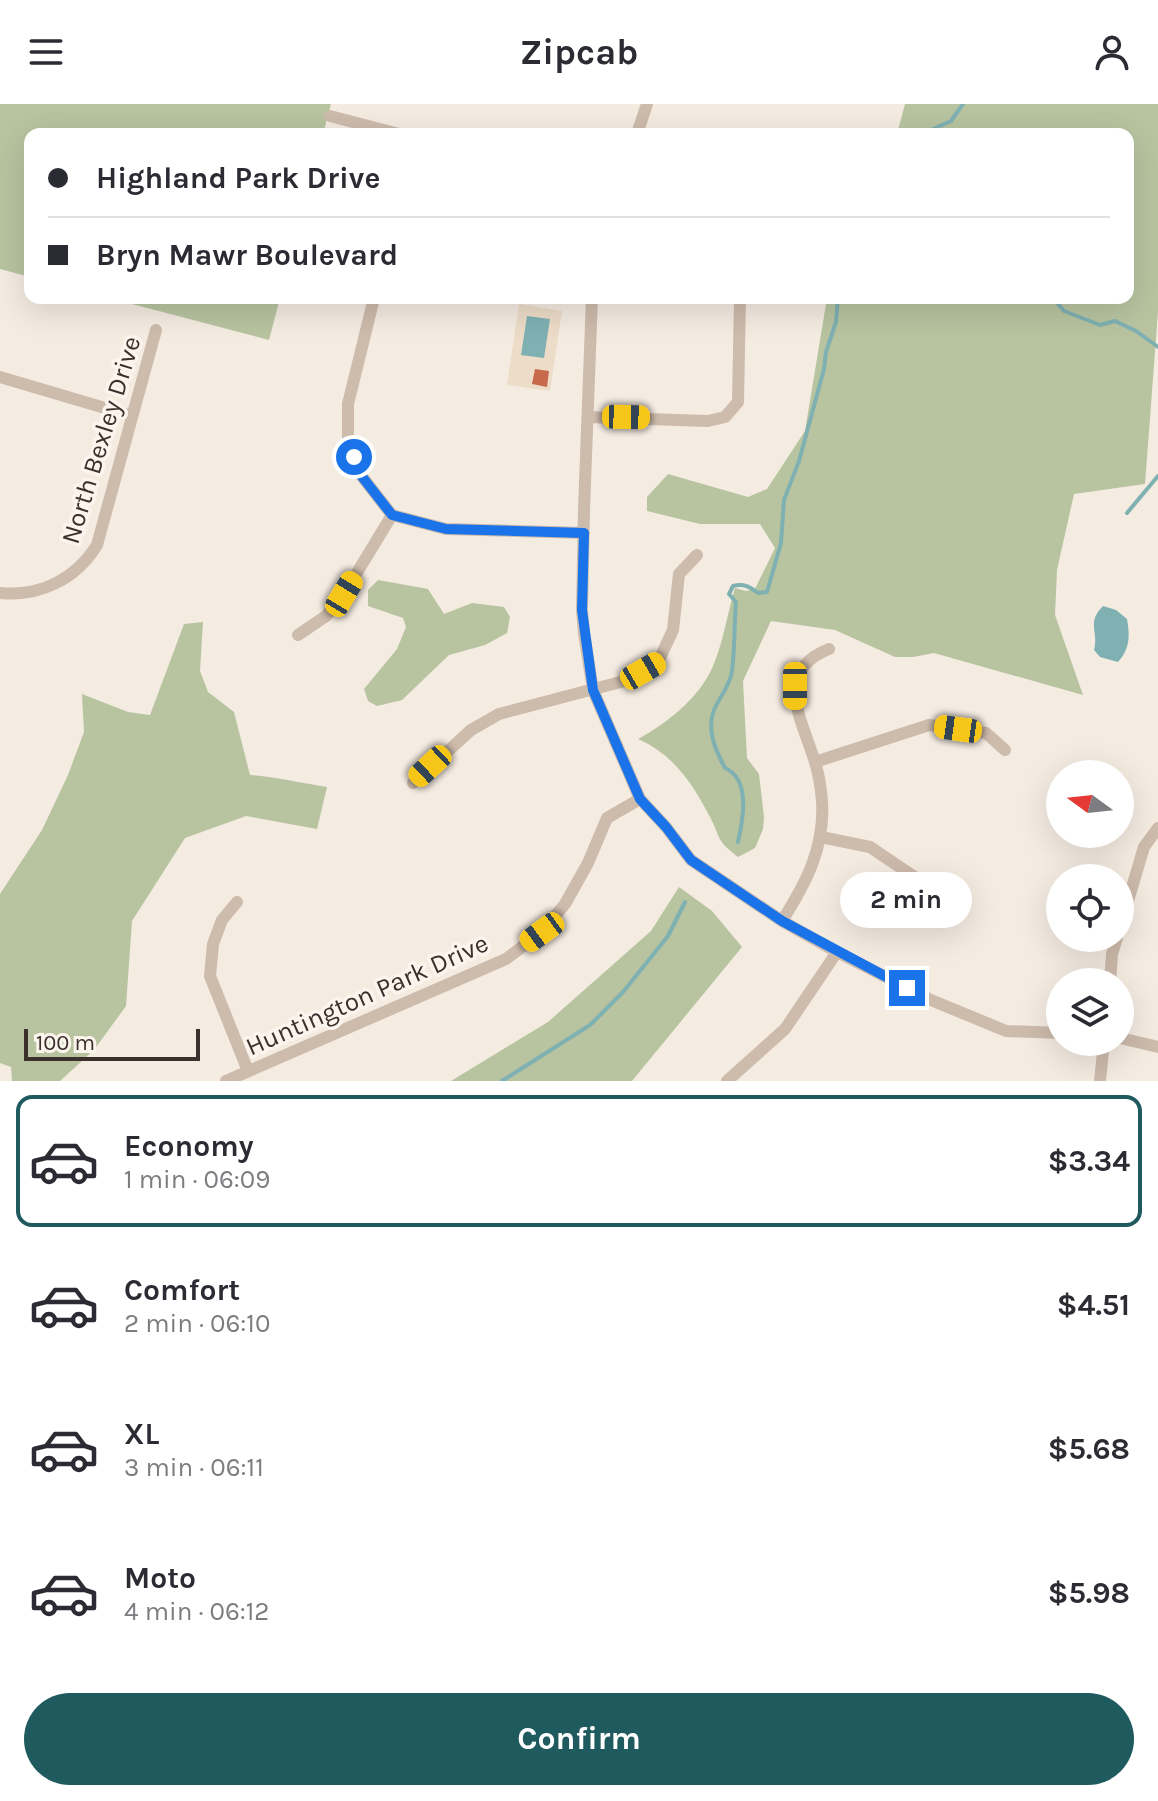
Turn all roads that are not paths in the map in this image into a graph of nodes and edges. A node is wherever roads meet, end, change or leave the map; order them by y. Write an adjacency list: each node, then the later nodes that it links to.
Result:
1 (647, 104): 4 (street)
2 (330, 116): 3 (street)
3 (376, 128)
4 (639, 128)
5 (373, 304): 12 (street)
6 (592, 304): 11 (street)
7 (740, 304): 11 (street)
8 (156, 330): 10 (street, North Bexley Drive)
9 (0, 377): 10 (street)
10 (132, 416): 15 (street, North Bexley Drive)
11 (588, 417): 13 (street)
12 (392, 515): 13 (street); 16 (street)
13 (584, 533): 18 (street)
14 (697, 555): 18 (street)
15 (0, 593)
16 (298, 635)
17 (829, 649): 20 (street)
18 (593, 690): 21 (street); 22 (street)
19 (1005, 750): 20 (street)
20 (815, 762): 24 (street)
21 (413, 783)
22 (640, 799): 28 (street); 34 (street, Huntington Park Drive)
23 (1158, 828): 25 (street)
24 (821, 837): 26 (street); 28 (street)
25 (1134, 881)
26 (961, 894)
27 (237, 902): 34 (street)
28 (782, 921): 29 (street)
29 (837, 952): 30 (street); 36 (street)
30 (1046, 1032)
31 (1134, 1041): 32 (street)
32 (1158, 1047)
33 (1103, 1056): 37 (street)
34 (248, 1071): 35 (street, Huntington Park Drive)
35 (226, 1081)
36 (727, 1081)
37 (1100, 1081)

